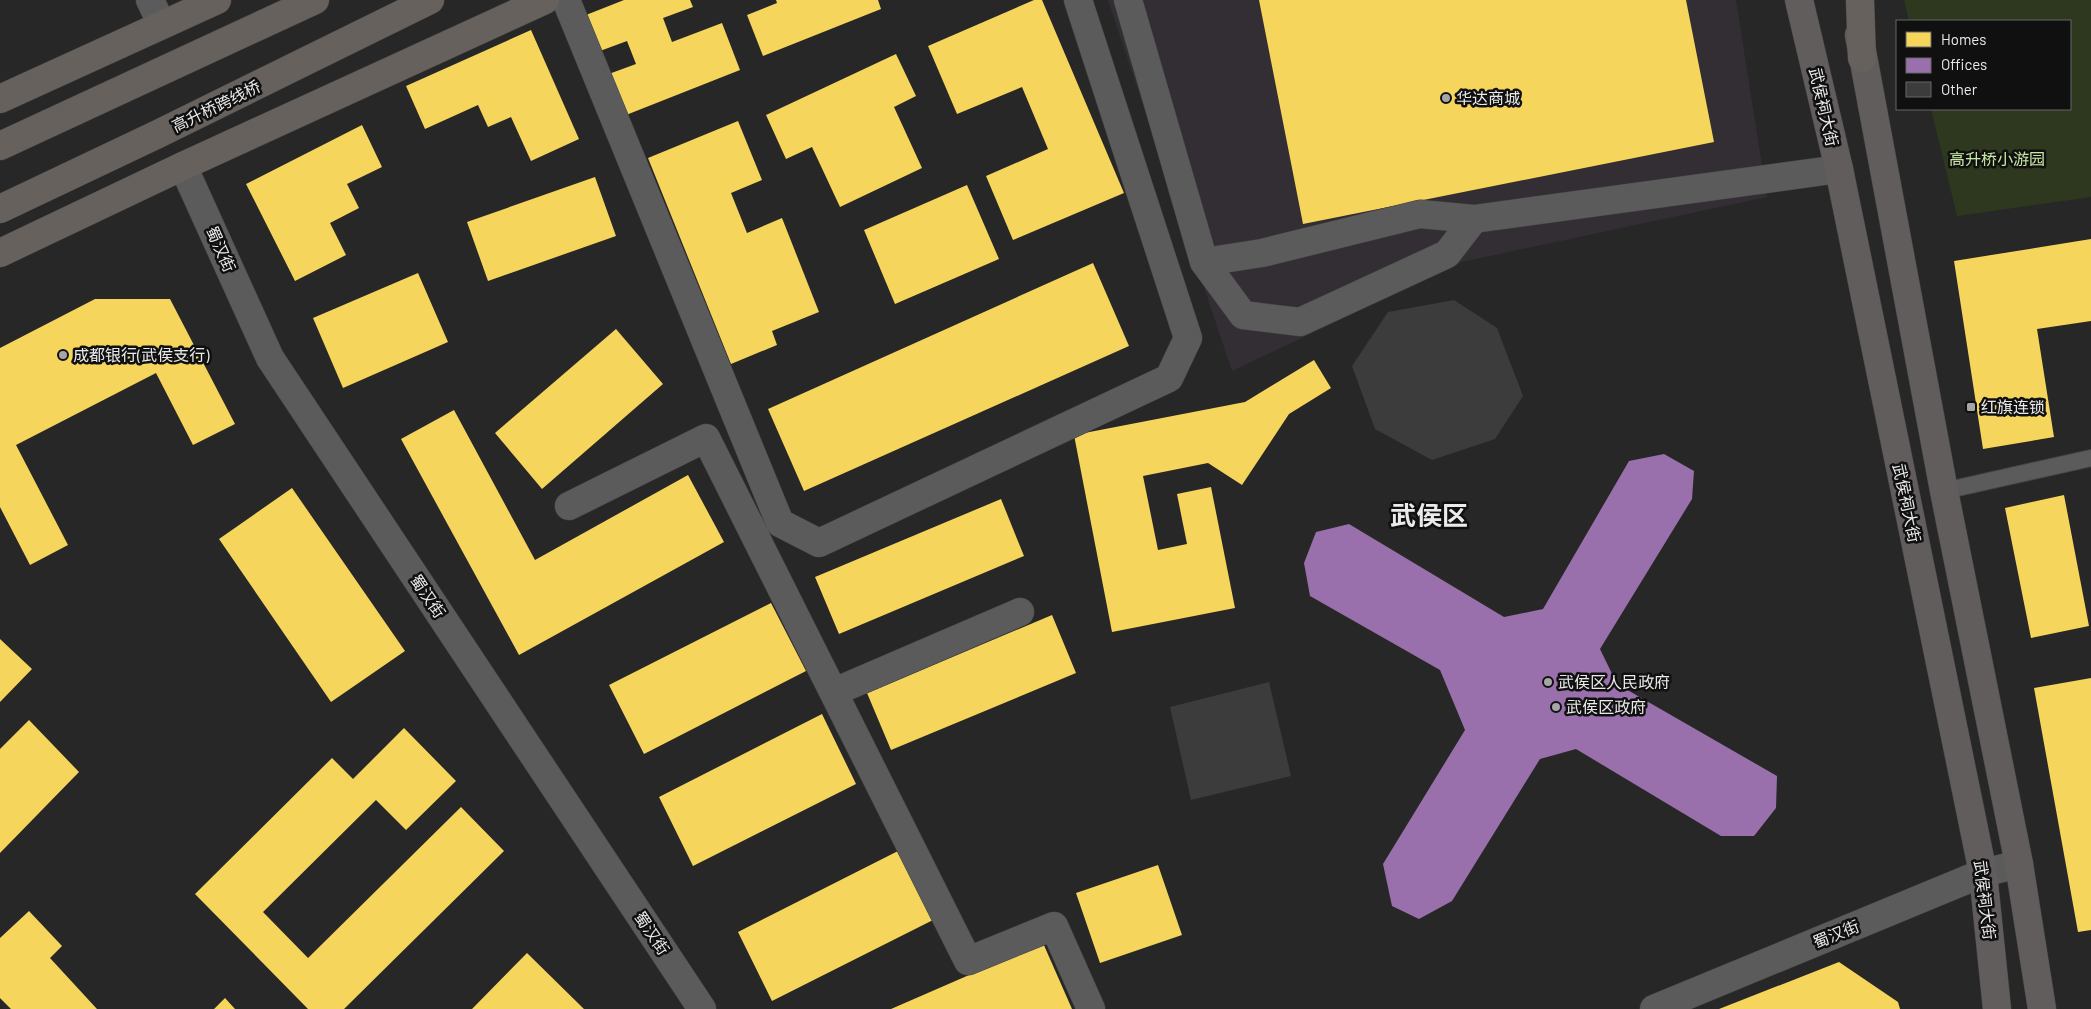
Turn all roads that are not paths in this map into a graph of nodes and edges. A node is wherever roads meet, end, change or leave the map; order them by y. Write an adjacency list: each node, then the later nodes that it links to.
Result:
1 (150, 0): 12 (street)
2 (216, 0): 12 (main road)
3 (315, 0): 15 (main road)
4 (430, 0): 18 (main road, 高升桥跨线桥)
5 (544, 0): 16 (main road)
6 (566, 0): 7 (street)
7 (1078, 0)
8 (1128, 0): 21 (street)
9 (1799, 0): 17 (main road, 武侯祠大街)
10 (1854, 0): 13 (main road)
11 (1860, 0): 13 (main road)
12 (162, 25): 14 (main road)
13 (1862, 58): 23 (main road)
14 (0, 99)
15 (0, 146)
16 (183, 166): 20 (main road); 29 (street, 蜀汉街)
17 (1839, 169): 19 (street); 28 (main road, 武侯祠大街)
18 (0, 209)
19 (1474, 219): 21 (street); 21 (street)
20 (0, 253)
21 (1204, 262)
22 (2091, 458): 23 (lane)
23 (1944, 491): 27 (main road)
24 (569, 506): 26 (street)
25 (1020, 612): 26 (street)
26 (834, 692): 30 (street)
27 (2019, 864): 28 (street, 蜀汉街); 33 (main road)
28 (1983, 873): 31 (street, 蜀汉街); 32 (main road, 武侯祠大街)
29 (702, 1009)
30 (1091, 1009)
31 (1654, 1009)
32 (1997, 1009)
33 (2042, 1009)

